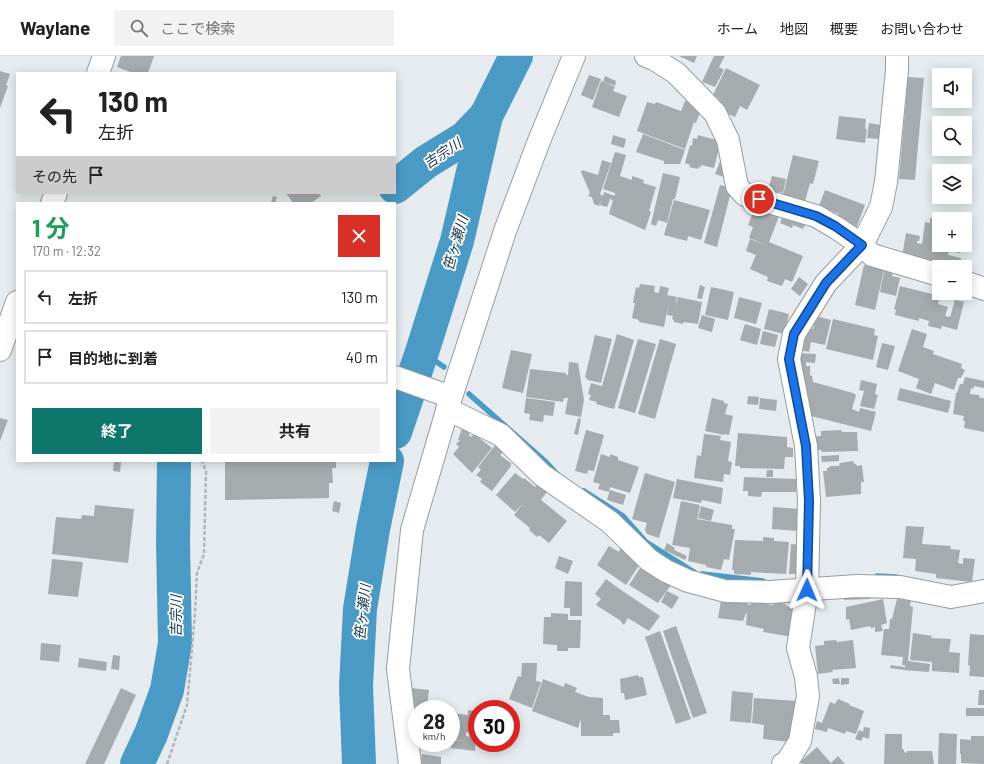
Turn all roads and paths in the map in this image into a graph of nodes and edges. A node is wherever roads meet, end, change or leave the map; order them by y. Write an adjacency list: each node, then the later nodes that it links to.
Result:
1 (574, 56): 11 (street)
2 (646, 56): 4 (street)
3 (897, 56): 4 (street)
4 (862, 245): 5 (street); 13 (street)
5 (932, 272)
6 (972, 285): 7 (street)
7 (984, 289)
8 (16, 305): 9 (street)
9 (0, 350)
10 (396, 377): 11 (street)
11 (449, 403): 13 (street); 17 (street)
12 (202, 462): 16 (path)
13 (807, 590): 14 (street); 15 (street)
14 (984, 591)
15 (786, 763)
16 (167, 764)
17 (410, 764)

